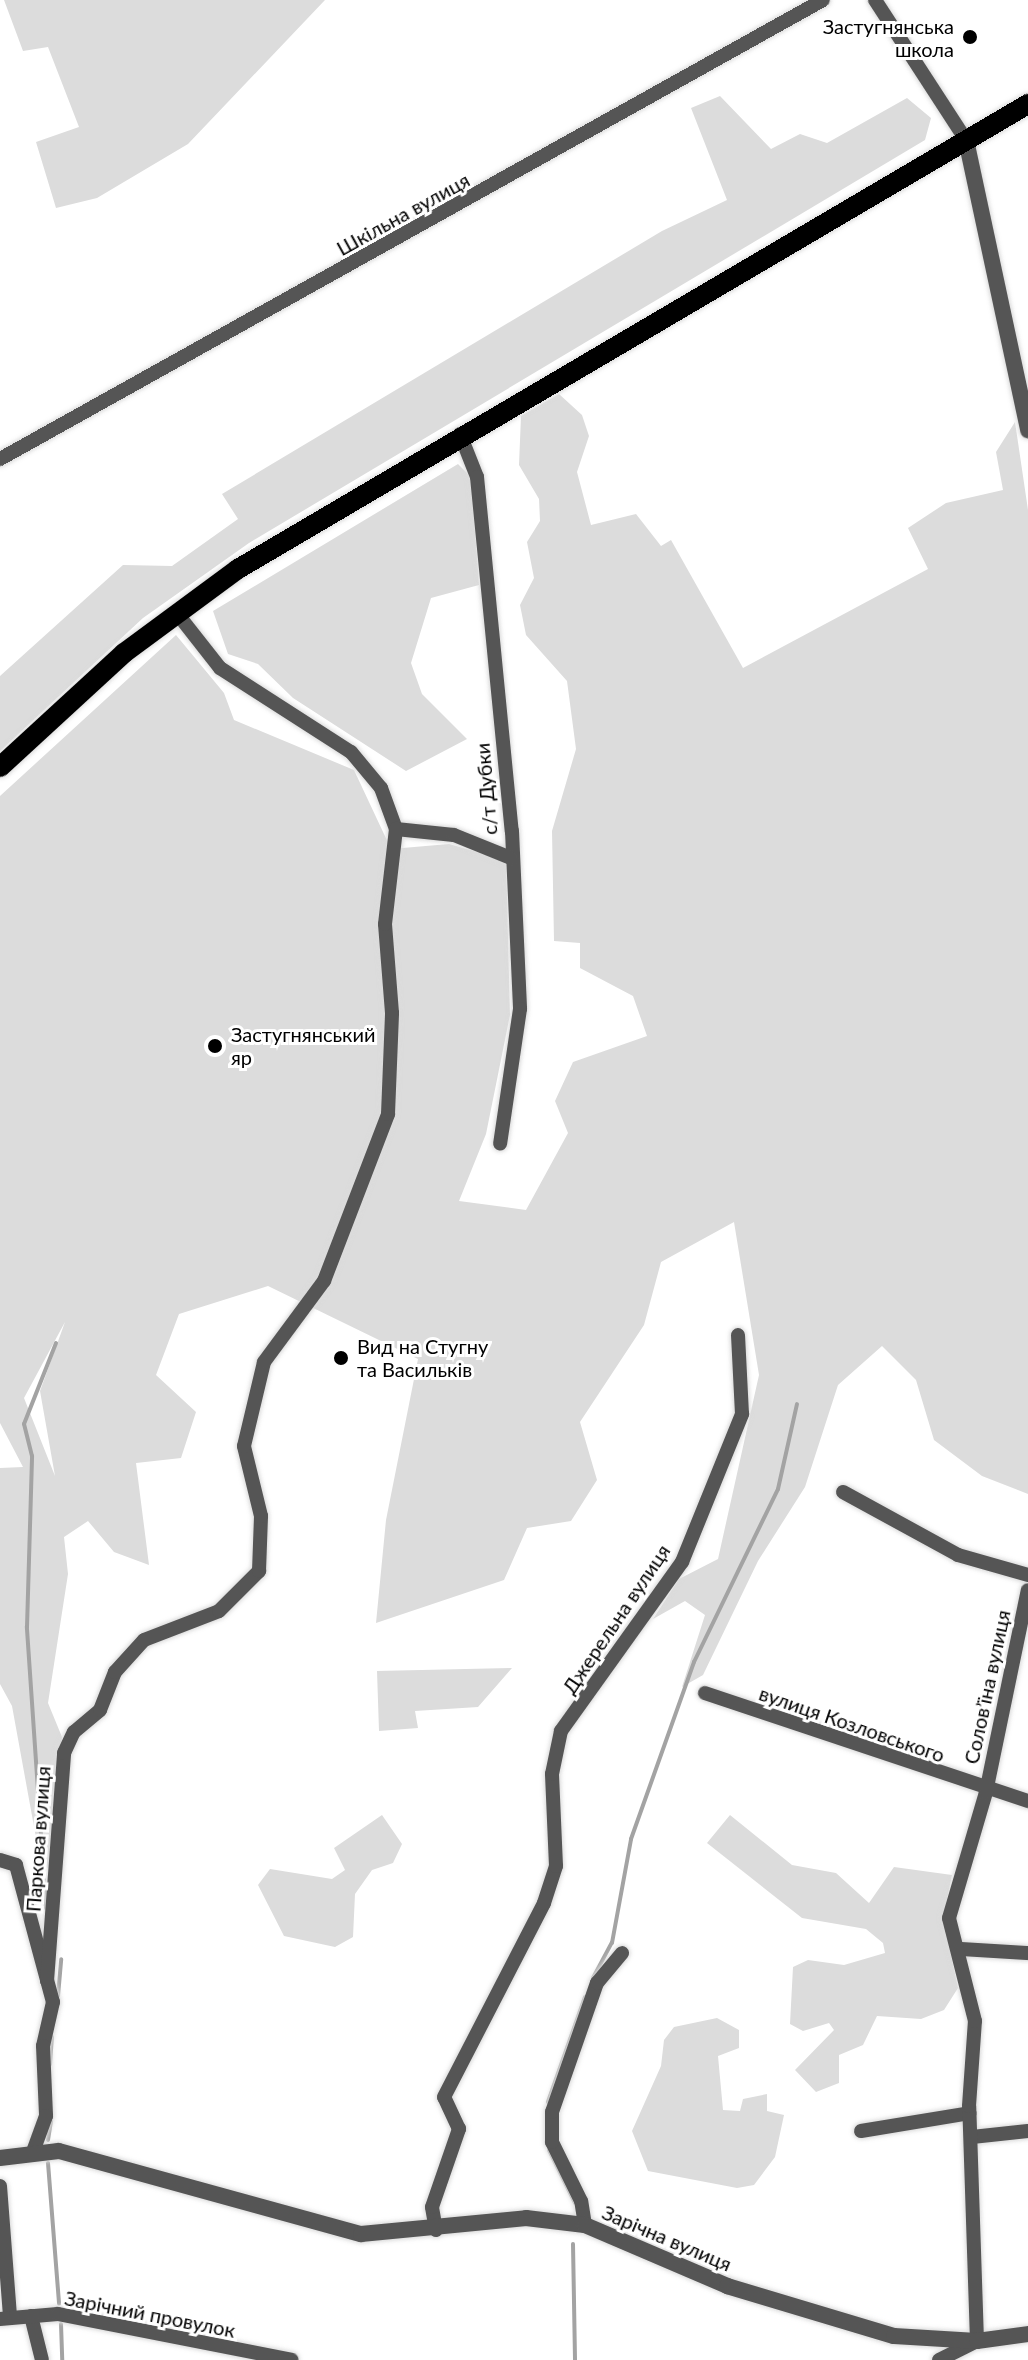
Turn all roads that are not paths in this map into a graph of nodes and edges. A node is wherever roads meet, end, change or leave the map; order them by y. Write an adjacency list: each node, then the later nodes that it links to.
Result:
1 (823, 0): 7 (street, Шкільна вулиця)
2 (875, 0): 4 (street)
3 (1028, 104): 4 (main road)
4 (966, 140): 5 (street); 6 (main road)
5 (1028, 430)
6 (460, 434): 8 (main road); 11 (street, с/т Дубки)
7 (0, 459)
8 (176, 612): 9 (main road); 10 (street)
9 (0, 767)
10 (396, 829): 11 (street); 24 (street, Паркова вулиця)
11 (511, 858): 12 (street, с/т Дубки)
12 (500, 1144)
13 (738, 1335): 33 (street, Джерельна вулиця)
14 (843, 1492): 15 (street)
15 (1028, 1575)
16 (1028, 1590): 18 (street, Соловʼїна вулиця)
17 (705, 1693): 18 (street, вулиця Козловського)
18 (986, 1792): 19 (street, Соловʼїна вулиця); 21 (street, Соловʼїна вулиця)
19 (1028, 1801)
20 (0, 1860): 24 (street)
21 (960, 1949): 23 (street); 25 (street, Соловʼїна вулиця)
22 (622, 1953): 32 (street)
23 (1028, 1953)
24 (47, 1981): 29 (street)
25 (970, 2113): 26 (street); 28 (street, Соловʼїна вулиця)
26 (861, 2131)
27 (1028, 2131): 28 (street)
28 (972, 2137): 37 (street)
29 (33, 2151): 30 (street, Зарічна вулиця); 33 (street, Зарічна вулиця)
30 (0, 2158)
31 (0, 2186): 35 (street)
32 (585, 2225): 33 (street, Зарічна вулиця); 37 (street, Зарічна вулиця)
33 (436, 2230)
34 (31, 2316): 35 (street, Зарічний провулок); 38 (street); 39 (street, Зарічний провулок)
35 (5, 2318)
36 (1028, 2334): 37 (street, Зарічна вулиця)
37 (977, 2341): 40 (street)
38 (42, 2360)
39 (292, 2360)
40 (939, 2360)

